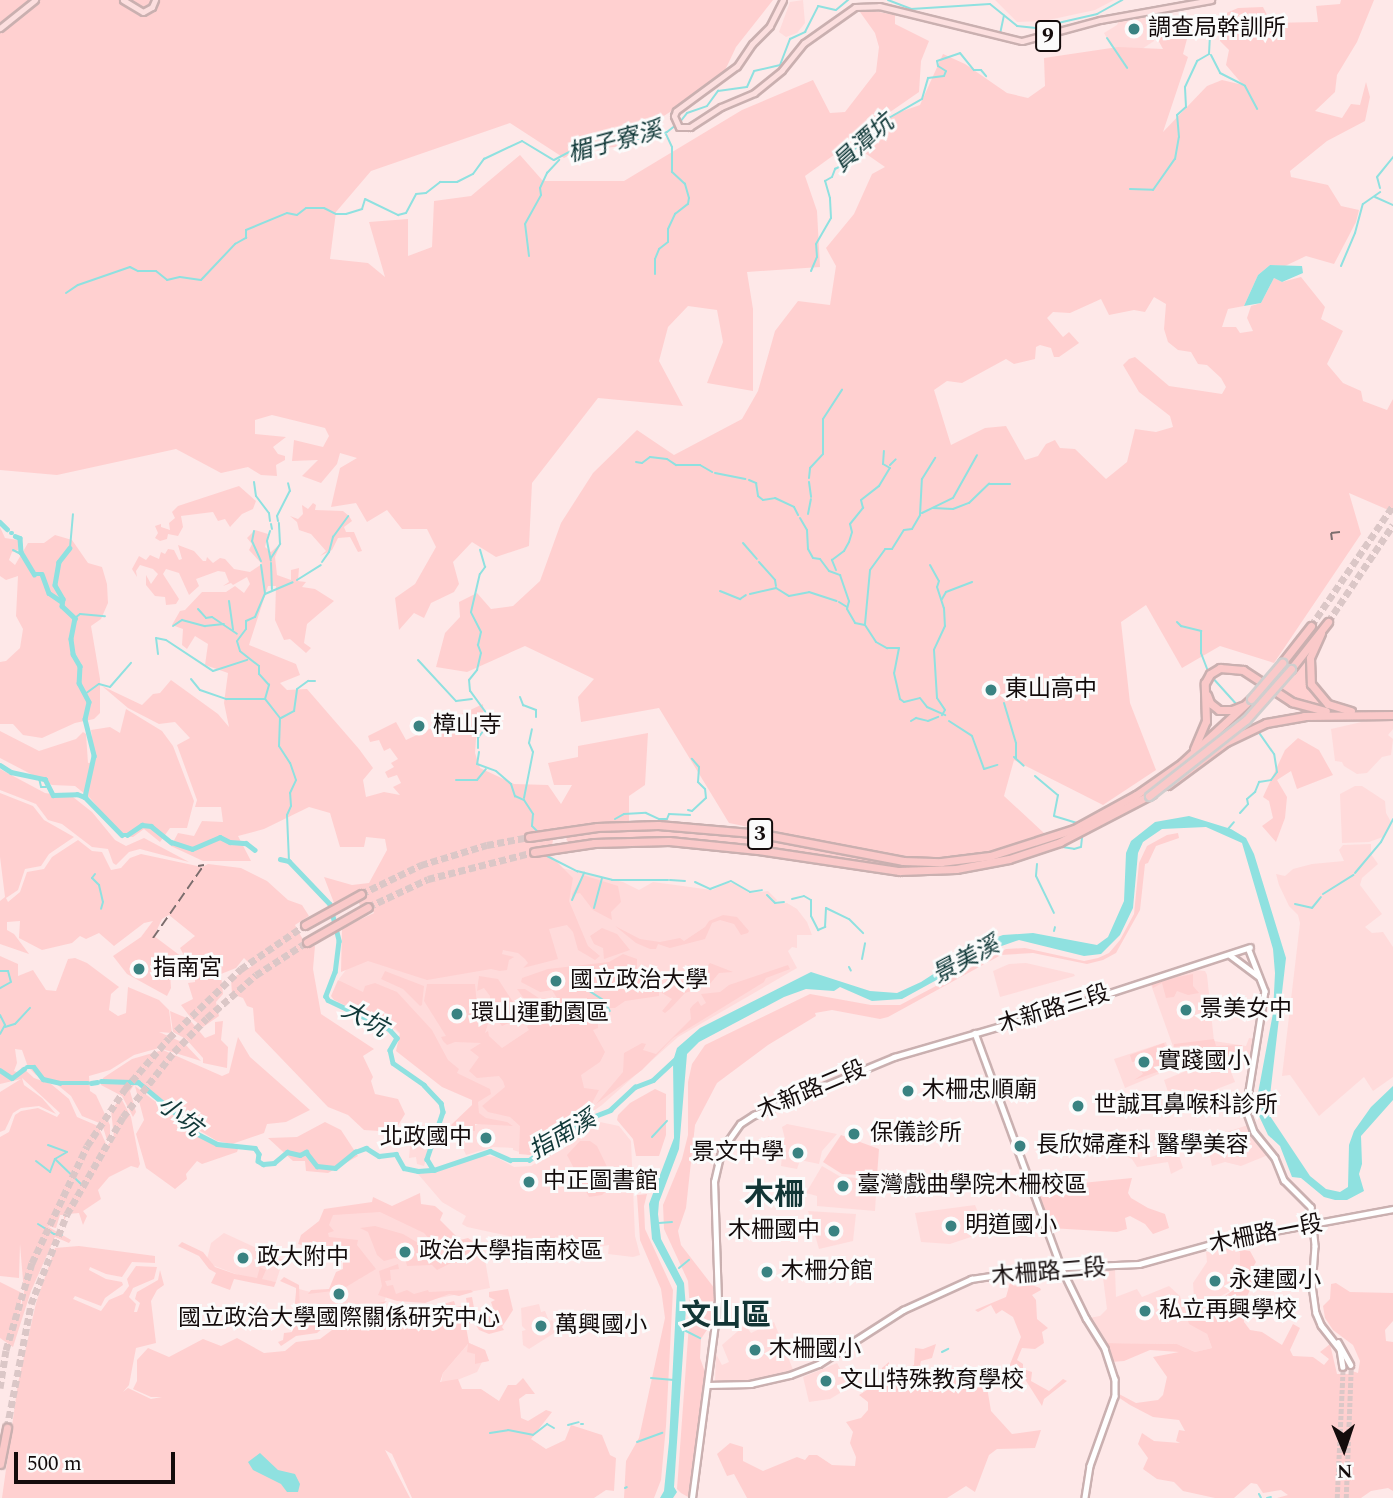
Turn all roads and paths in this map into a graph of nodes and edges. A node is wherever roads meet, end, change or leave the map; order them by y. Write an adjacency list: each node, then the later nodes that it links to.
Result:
1 (34, 0): 6 (main road)
2 (123, 0): 3 (main road)
3 (155, 0)
4 (783, 0): 5 (main road, 9)
5 (1212, 0)
6 (0, 28)
7 (1328, 622): 9 (highway, 3)
8 (1311, 626): 11 (highway, 3, bridge)
9 (1321, 633): 13 (highway); 17 (highway, 3, bridge)
10 (1207, 680): 11 (highway); 12 (highway); 16 (highway)
11 (1251, 699): 16 (highway, 3)
12 (1284, 700): 13 (highway); 15 (highway)
13 (1360, 712): 14 (highway)
14 (1393, 713): 15 (highway)
15 (1331, 715): 17 (highway, bridge)
16 (1182, 763): 26 (highway, 3)
17 (1149, 796): 26 (highway, 3)
18 (699, 822): 19 (highway)
19 (658, 825): 21 (highway, 3); 22 (highway, 3)
20 (724, 825): 22 (highway)
21 (560, 832): 23 (highway, 3); 24 (highway)
22 (762, 834): 26 (highway, 3)
23 (529, 837)
24 (562, 847): 25 (highway, 3); 26 (highway, 3)
25 (534, 852)
26 (990, 860)
27 (305, 925): 28 (highway)
28 (308, 942)
29 (1249, 949): 30 (main road, 木新路三段); 31 (main road, 木新路三段); 32 (main road); 33 (main road)
30 (1230, 955): 31 (main road, 木新路三段); 32 (main road)
31 (1221, 957): 34 (main road, 木新路三段)
32 (1258, 976): 33 (main road)
33 (1264, 995): 37 (main road)
34 (974, 1034): 35 (main road, 木新路三段); 39 (main road)
35 (886, 1060): 42 (main road, 木新路二段)
36 (1393, 1210): 37 (main road, 木柵路一段)
37 (1314, 1226): 38 (main road, 木柵路一段); 40 (main road); 41 (main road)
38 (1140, 1265): 39 (main road, 木柵路二段)
39 (1061, 1268): 42 (main road, 木柵路二段); 46 (main road)
40 (1351, 1365)
41 (1343, 1367)
42 (707, 1385): 45 (main road, 木新路二段)
43 (7, 1428): 44 (highway)
44 (0, 1463)
45 (691, 1498)
46 (1084, 1498)

